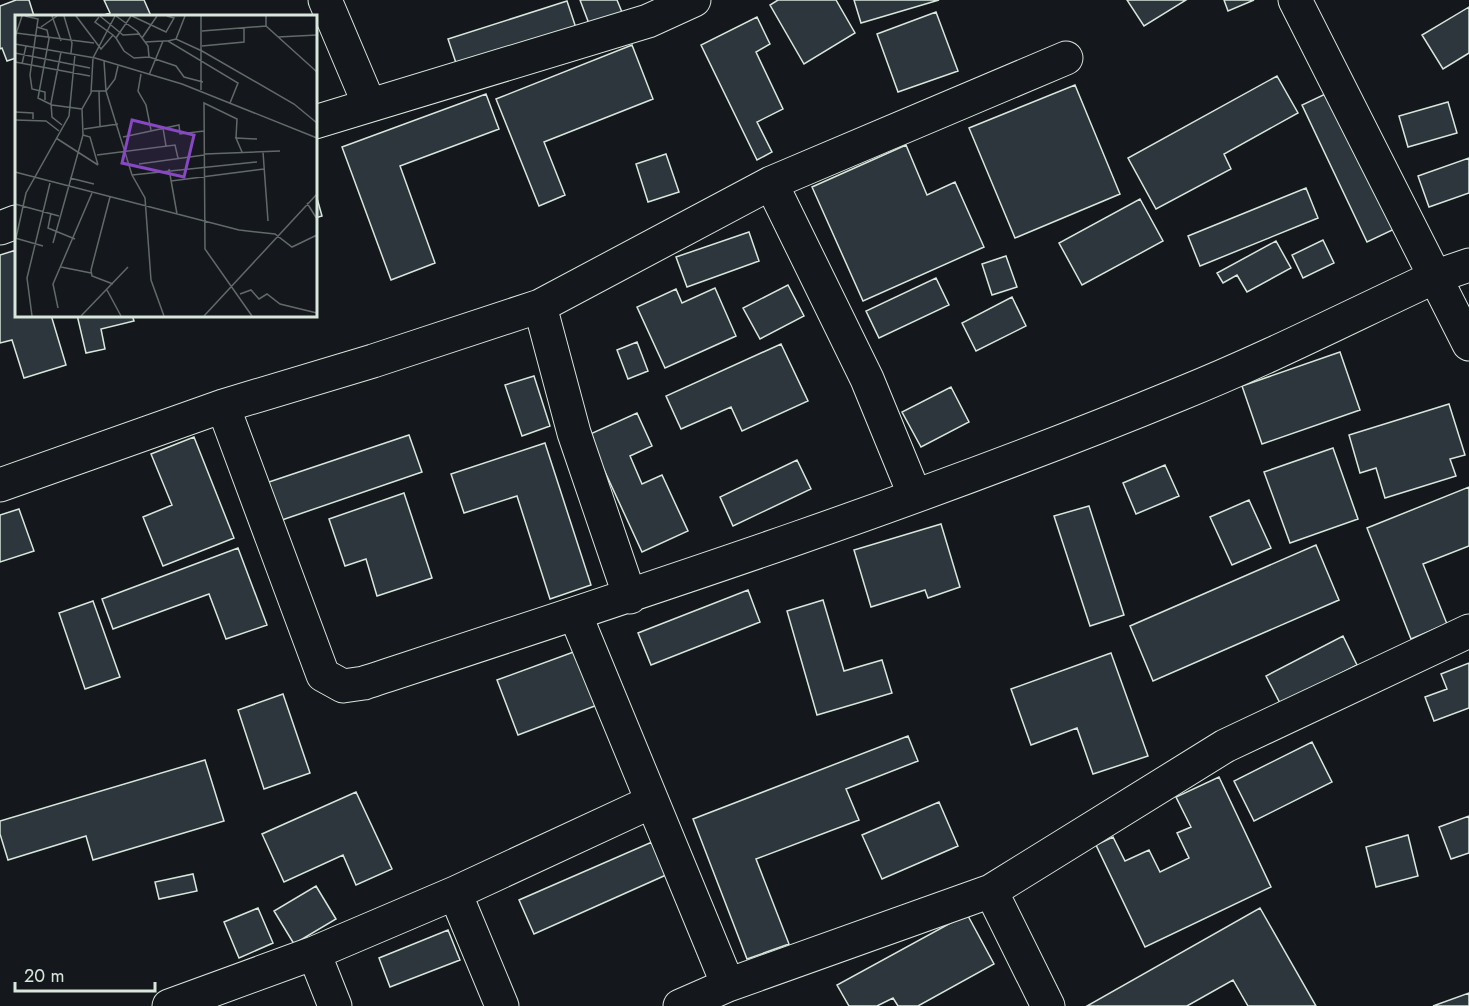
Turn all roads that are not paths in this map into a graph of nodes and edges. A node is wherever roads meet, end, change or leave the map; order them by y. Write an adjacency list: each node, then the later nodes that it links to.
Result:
1 (325, 0): 5 (street)
2 (694, 0): 5 (street)
3 (1295, 0): 11 (street)
4 (1066, 58): 7 (street)
5 (369, 104): 6 (street)
6 (316, 122)
7 (771, 183): 12 (street); 16 (street)
8 (15, 222): 9 (street)
9 (0, 228)
10 (1469, 265): 11 (street)
11 (1437, 276): 13 (street); 16 (street)
12 (540, 306): 14 (street); 17 (street)
13 (1469, 344)
14 (223, 406): 15 (street); 18 (street)
15 (0, 485)
16 (915, 496): 17 (street)
17 (630, 597): 18 (street)
18 (574, 614): 20 (street)
19 (1469, 631): 21 (street)
20 (651, 802): 22 (street); 24 (street)
21 (991, 891): 24 (street); 29 (street)
22 (455, 892): 23 (street); 27 (street)
23 (314, 953): 25 (street); 26 (street)
24 (728, 985): 28 (street)
25 (169, 1006)
26 (335, 1006)
27 (502, 1006)
28 (680, 1006)
29 (1048, 1006)

